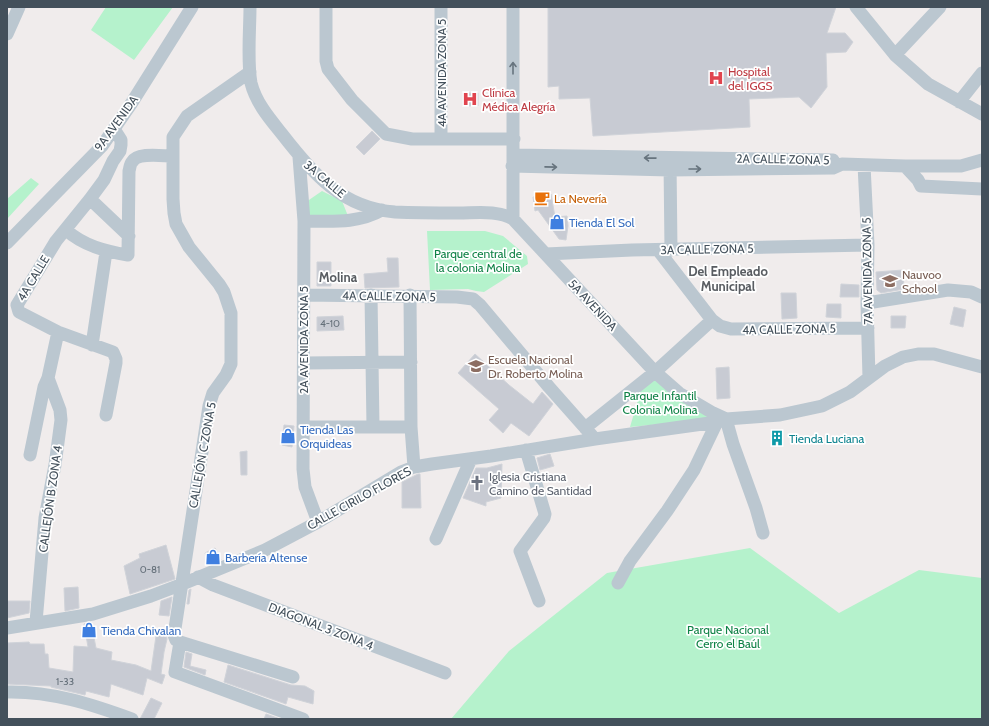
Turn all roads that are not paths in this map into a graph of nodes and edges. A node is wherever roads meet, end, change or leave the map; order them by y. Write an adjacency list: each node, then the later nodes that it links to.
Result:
1 (20, 7): 9 (street)
2 (192, 7): 15 (street, 9A AVENIDA)
3 (250, 7): 11 (street, 3A CALLE)
4 (326, 7): 16 (street)
5 (441, 7): 16 (street, 4A AVENIDA ZONA 5)
6 (513, 7): 17 (street, one-way to 6)
7 (856, 7): 10 (street)
8 (940, 7): 10 (street)
9 (7, 34)
10 (894, 55): 13 (street)
11 (250, 72): 18 (street, CALLEJÓN C ZONA 5); 19 (street, 3A CALLE)
12 (982, 73): 13 (street)
13 (959, 102): 14 (street)
14 (982, 114)
15 (114, 129): 26 (street, 4A CALLE); 32 (street, 9A AVENIDA)
16 (441, 139): 17 (street)
17 (514, 139): 20 (street)
18 (172, 156): 31 (street); 69 (street, CALLEJÓN C ZONA 5)
19 (299, 157): 27 (street, 3A CALLE); 29 (street, 2A AVENIDA ZONA 5)
20 (513, 160): 22 (street, 2A CALLE ZONA 5); 28 (street)
21 (982, 160): 24 (street, 2A CALLE ZONA 5)
22 (670, 164): 23 (street, 2A CALLE ZONA 5); 34 (street)
23 (864, 165): 24 (street, 2A CALLE ZONA 5); 33 (street, 7A AVENIDA ZONA 5)
24 (905, 166): 25 (street)
25 (982, 189)
26 (90, 199): 30 (street, 4A CALLE); 31 (street)
27 (382, 210): 28 (street, 3A CALLE); 29 (street)
28 (513, 219): 36 (street, 5A AVENIDA)
29 (304, 221): 37 (street, 2A AVENIDA ZONA 5)
30 (66, 230): 35 (street); 44 (street, 4A CALLE)
31 (129, 236): 35 (street)
32 (7, 243)
33 (868, 245): 34 (street, 3A CALLE ZONA 5); 41 (street, 7A AVENIDA ZONA 5)
34 (664, 250): 36 (street, 3A CALLE ZONA 5); 42 (street)
35 (106, 252): 45 (street)
36 (546, 254): 50 (street, 5A AVENIDA)
37 (304, 295): 38 (street, 4A CALLE ZONA 5); 48 (street, 2A AVENIDA ZONA 5)
38 (371, 295): 39 (street, 4A CALLE ZONA 5); 46 (street)
39 (410, 295): 47 (street); 58 (street, 4A CALLE ZONA 5)
40 (982, 297): 41 (street)
41 (867, 303): 43 (street, 7A AVENIDA ZONA 5)
42 (712, 320): 43 (street, 4A CALLE ZONA 5); 50 (street)
43 (868, 328): 52 (street, 7A AVENIDA ZONA 5)
44 (58, 332): 45 (street, 4A CALLE); 51 (street)
45 (92, 345): 53 (street, 4A CALLE)
46 (372, 362): 47 (street); 48 (street); 57 (street)
47 (411, 362): 55 (street)
48 (304, 363): 56 (street, 2A AVENIDA ZONA 5)
49 (982, 367): 52 (street)
50 (655, 372): 54 (street, 5A AVENIDA); 58 (street)
51 (48, 378): 61 (street); 71 (street, CALLEJÓN B ZONA 4)
52 (869, 378): 54 (street)
53 (106, 416)
54 (721, 421): 59 (street, CALLE CIRILO FLORES); 65 (street); 68 (street)
55 (410, 426): 57 (street); 63 (street)
56 (303, 427): 57 (street); 64 (street, 2A AVENIDA ZONA 5)
57 (373, 427)
58 (585, 428): 59 (street)
59 (595, 439): 60 (street, CALLE CIRILO FLORES)
60 (526, 450): 62 (street, CALLE CIRILO FLORES); 70 (street)
61 (30, 456)
62 (471, 459): 63 (street, CALLE CIRILO FLORES); 66 (street)
63 (414, 467): 64 (street, CALLE CIRILO FLORES)
64 (318, 522): 67 (street, CALLE CIRILO FLORES)
65 (763, 533)
66 (436, 539)
67 (198, 578): 69 (street, CALLE CIRILO FLORES); 74 (street, DIAGONAL 3 ZONA 4)
68 (618, 583)
69 (180, 585): 71 (street, CALLE CIRILO FLORES); 73 (street, CALLEJÓN C ZONA 5)
70 (539, 601)
71 (36, 622): 72 (street, CALLE CIRILO FLORES)
72 (7, 628)
73 (177, 640): 75 (street); 78 (street, CALLEJÓN C ZONA 5)
74 (445, 673)
75 (293, 677)
76 (7, 692): 77 (street)
77 (132, 719)
78 (303, 719)

